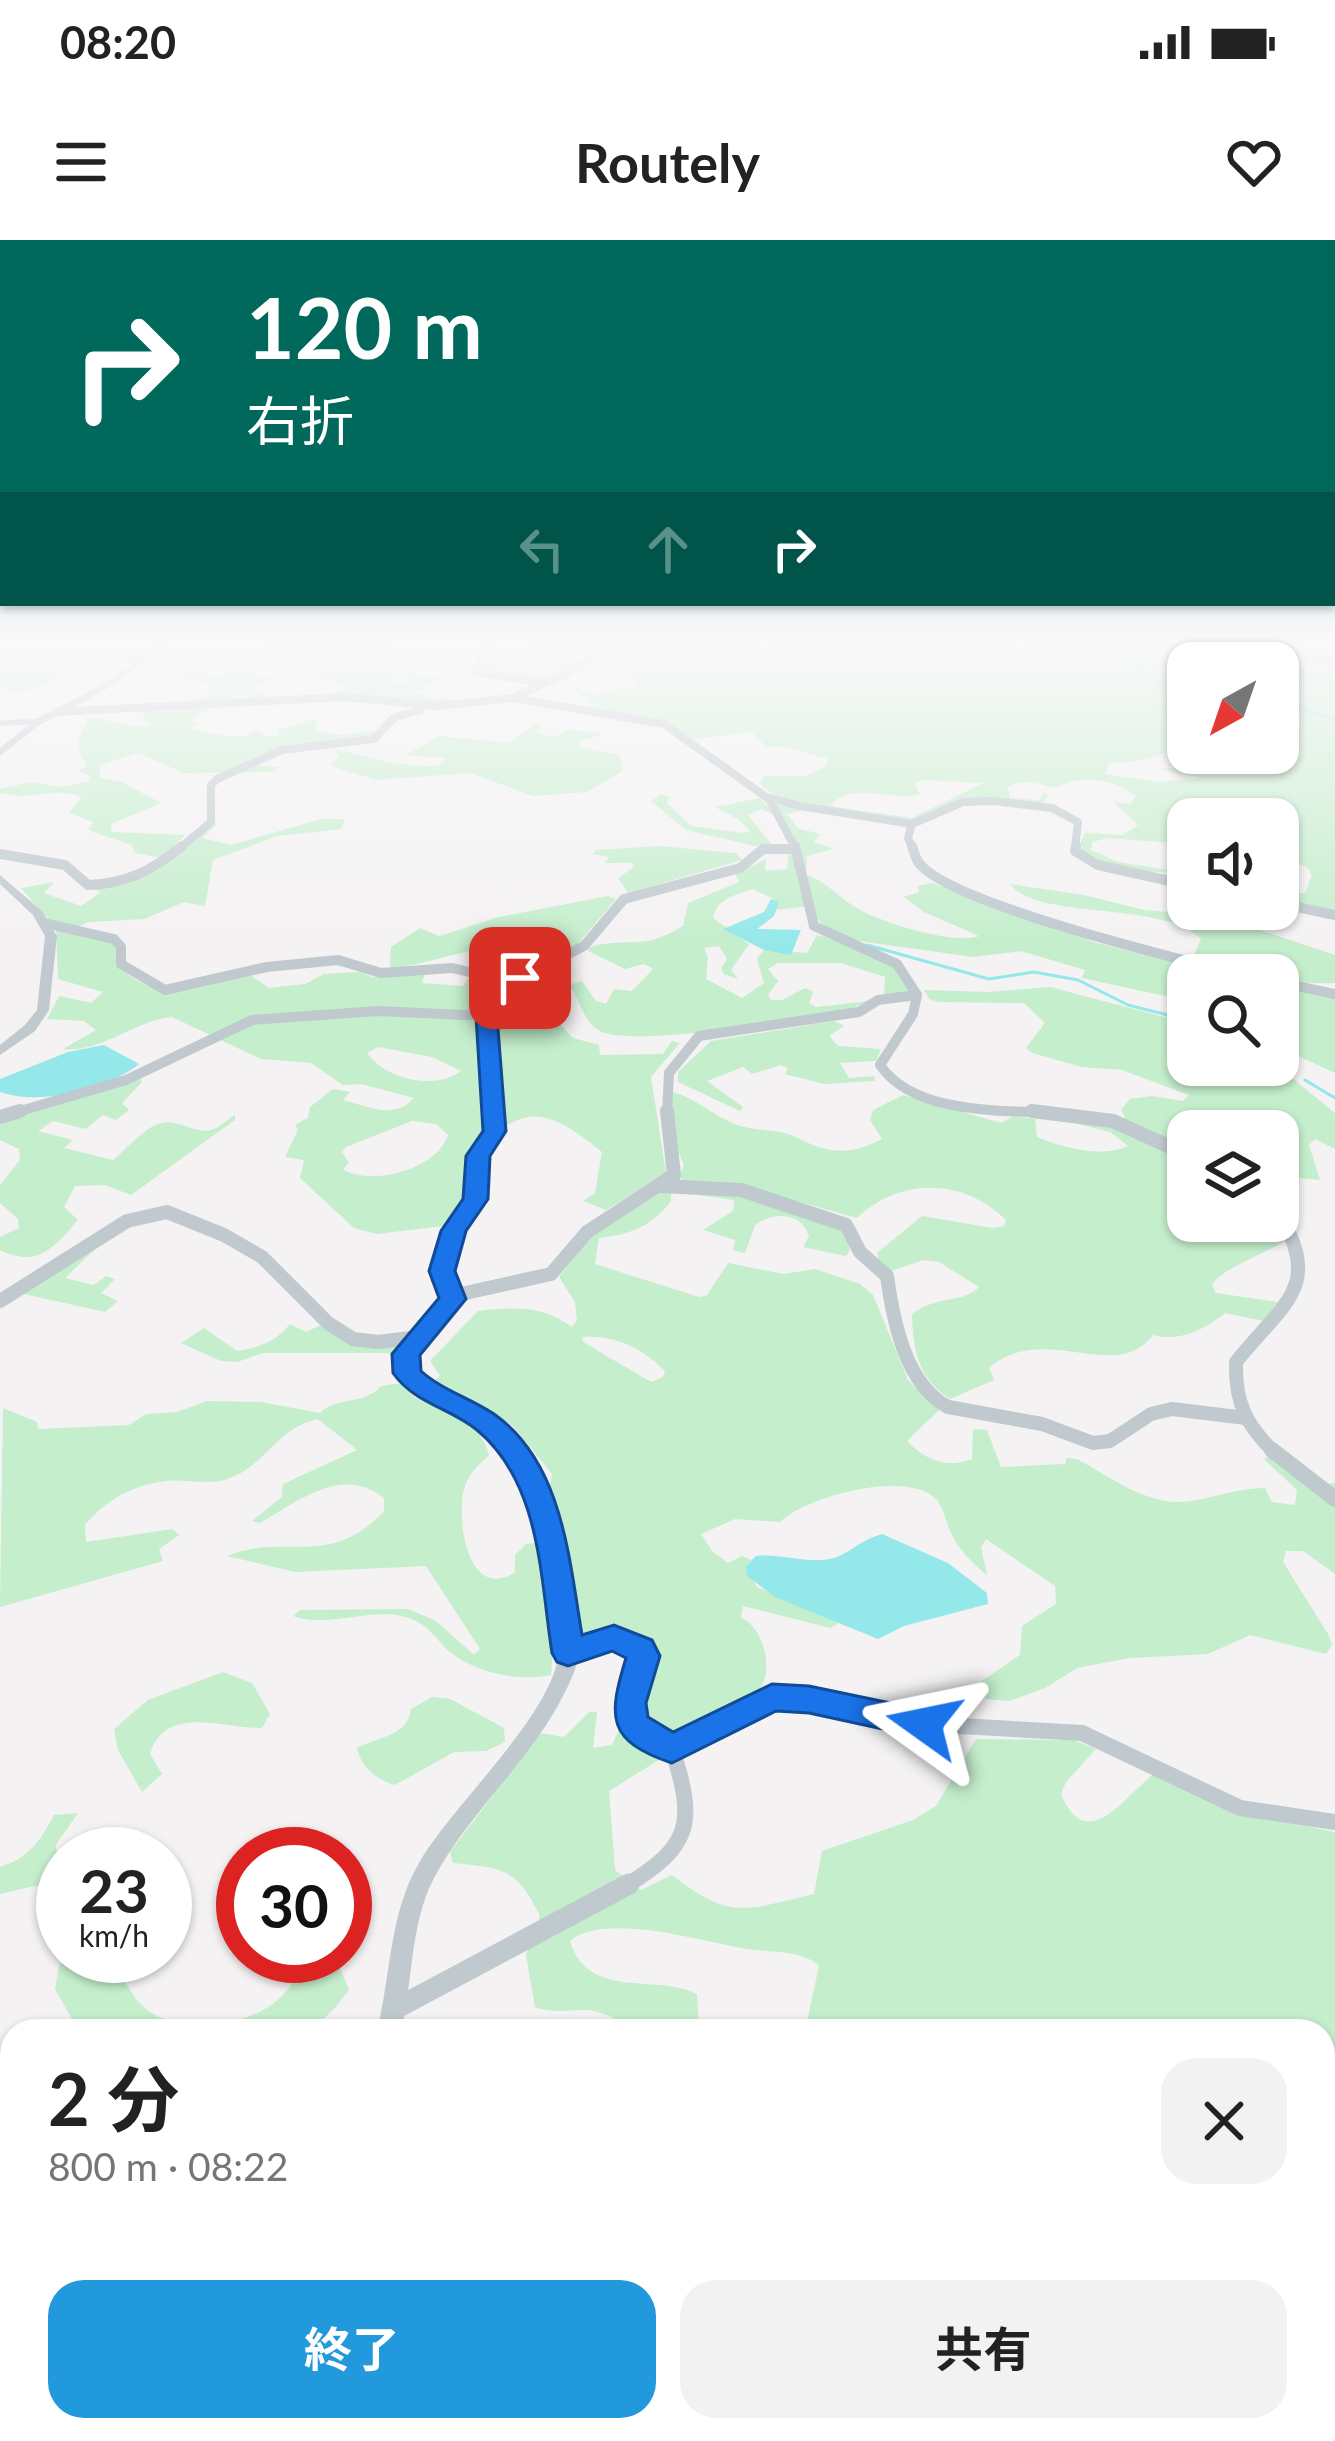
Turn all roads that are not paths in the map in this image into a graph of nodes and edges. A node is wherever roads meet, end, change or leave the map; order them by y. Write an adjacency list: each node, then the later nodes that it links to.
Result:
1 (331, 744): 6 (street)
2 (692, 744): 3 (street)
3 (769, 799): 4 (street); 5 (street)
4 (912, 824): 8 (street); 12 (street)
5 (794, 849): 13 (street); 16 (street)
6 (0, 854)
7 (0, 878): 11 (street)
8 (1167, 879)
9 (1299, 907): 10 (street)
10 (1335, 915)
11 (44, 923): 13 (street); 18 (street)
12 (1167, 956)
13 (513, 982): 17 (street)
14 (1299, 986): 15 (street)
15 (1335, 994)
16 (917, 995): 20 (street); 21 (street)
17 (486, 1016): 19 (street); 23 (street)
18 (0, 1052)
19 (0, 1117)
20 (1167, 1146)
21 (661, 1186): 23 (street); 26 (street)
22 (1299, 1239): 26 (street)
23 (453, 1299): 25 (street)
24 (0, 1301): 25 (street)
25 (418, 1337): 28 (street)
26 (1246, 1418): 27 (street)
27 (1335, 1499)
28 (568, 1653): 29 (street); 31 (street)
29 (672, 1749): 30 (street); 32 (street)
30 (1335, 1822)
31 (392, 2019)
32 (394, 2019)

